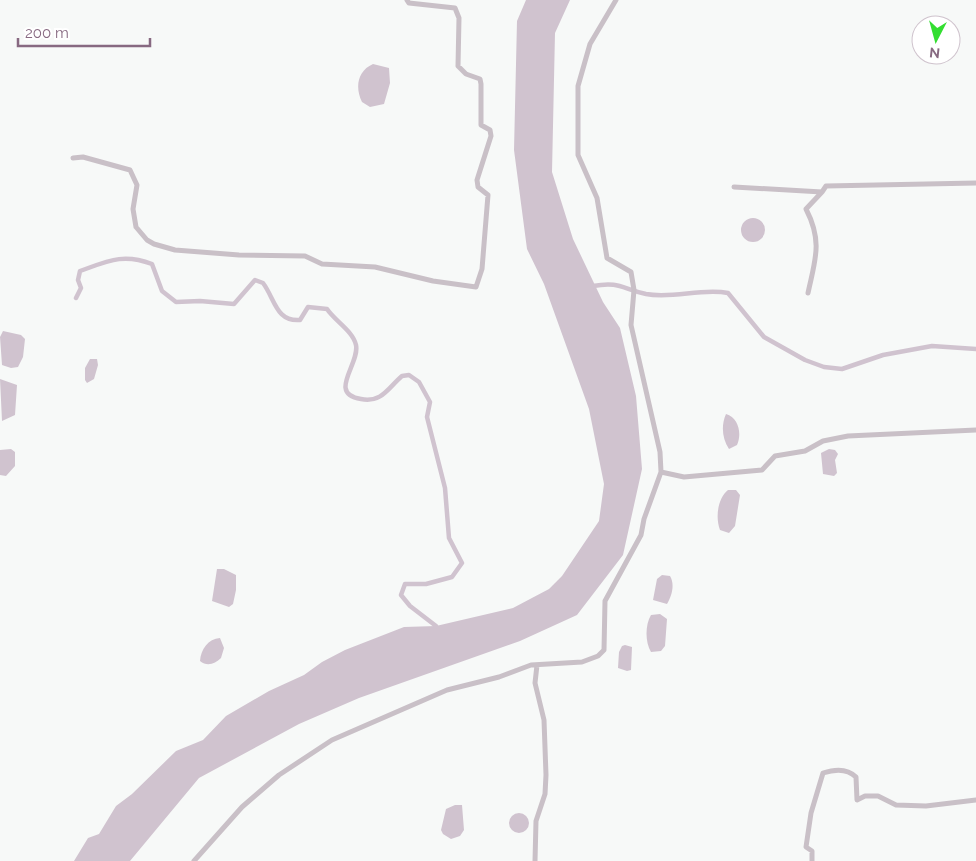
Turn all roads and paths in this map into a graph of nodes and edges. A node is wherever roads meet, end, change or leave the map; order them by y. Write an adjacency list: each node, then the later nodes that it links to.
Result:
1 (407, 0): 3 (street)
2 (616, 0): 9 (street)
3 (73, 158)
4 (976, 183): 6 (street)
5 (734, 187): 6 (street)
6 (822, 192): 7 (street)
7 (808, 294)
8 (976, 430): 9 (street)
9 (661, 472): 10 (street)
10 (537, 665): 12 (street); 13 (street)
11 (976, 800): 14 (street)
12 (194, 861)
13 (534, 861)
14 (812, 861)

